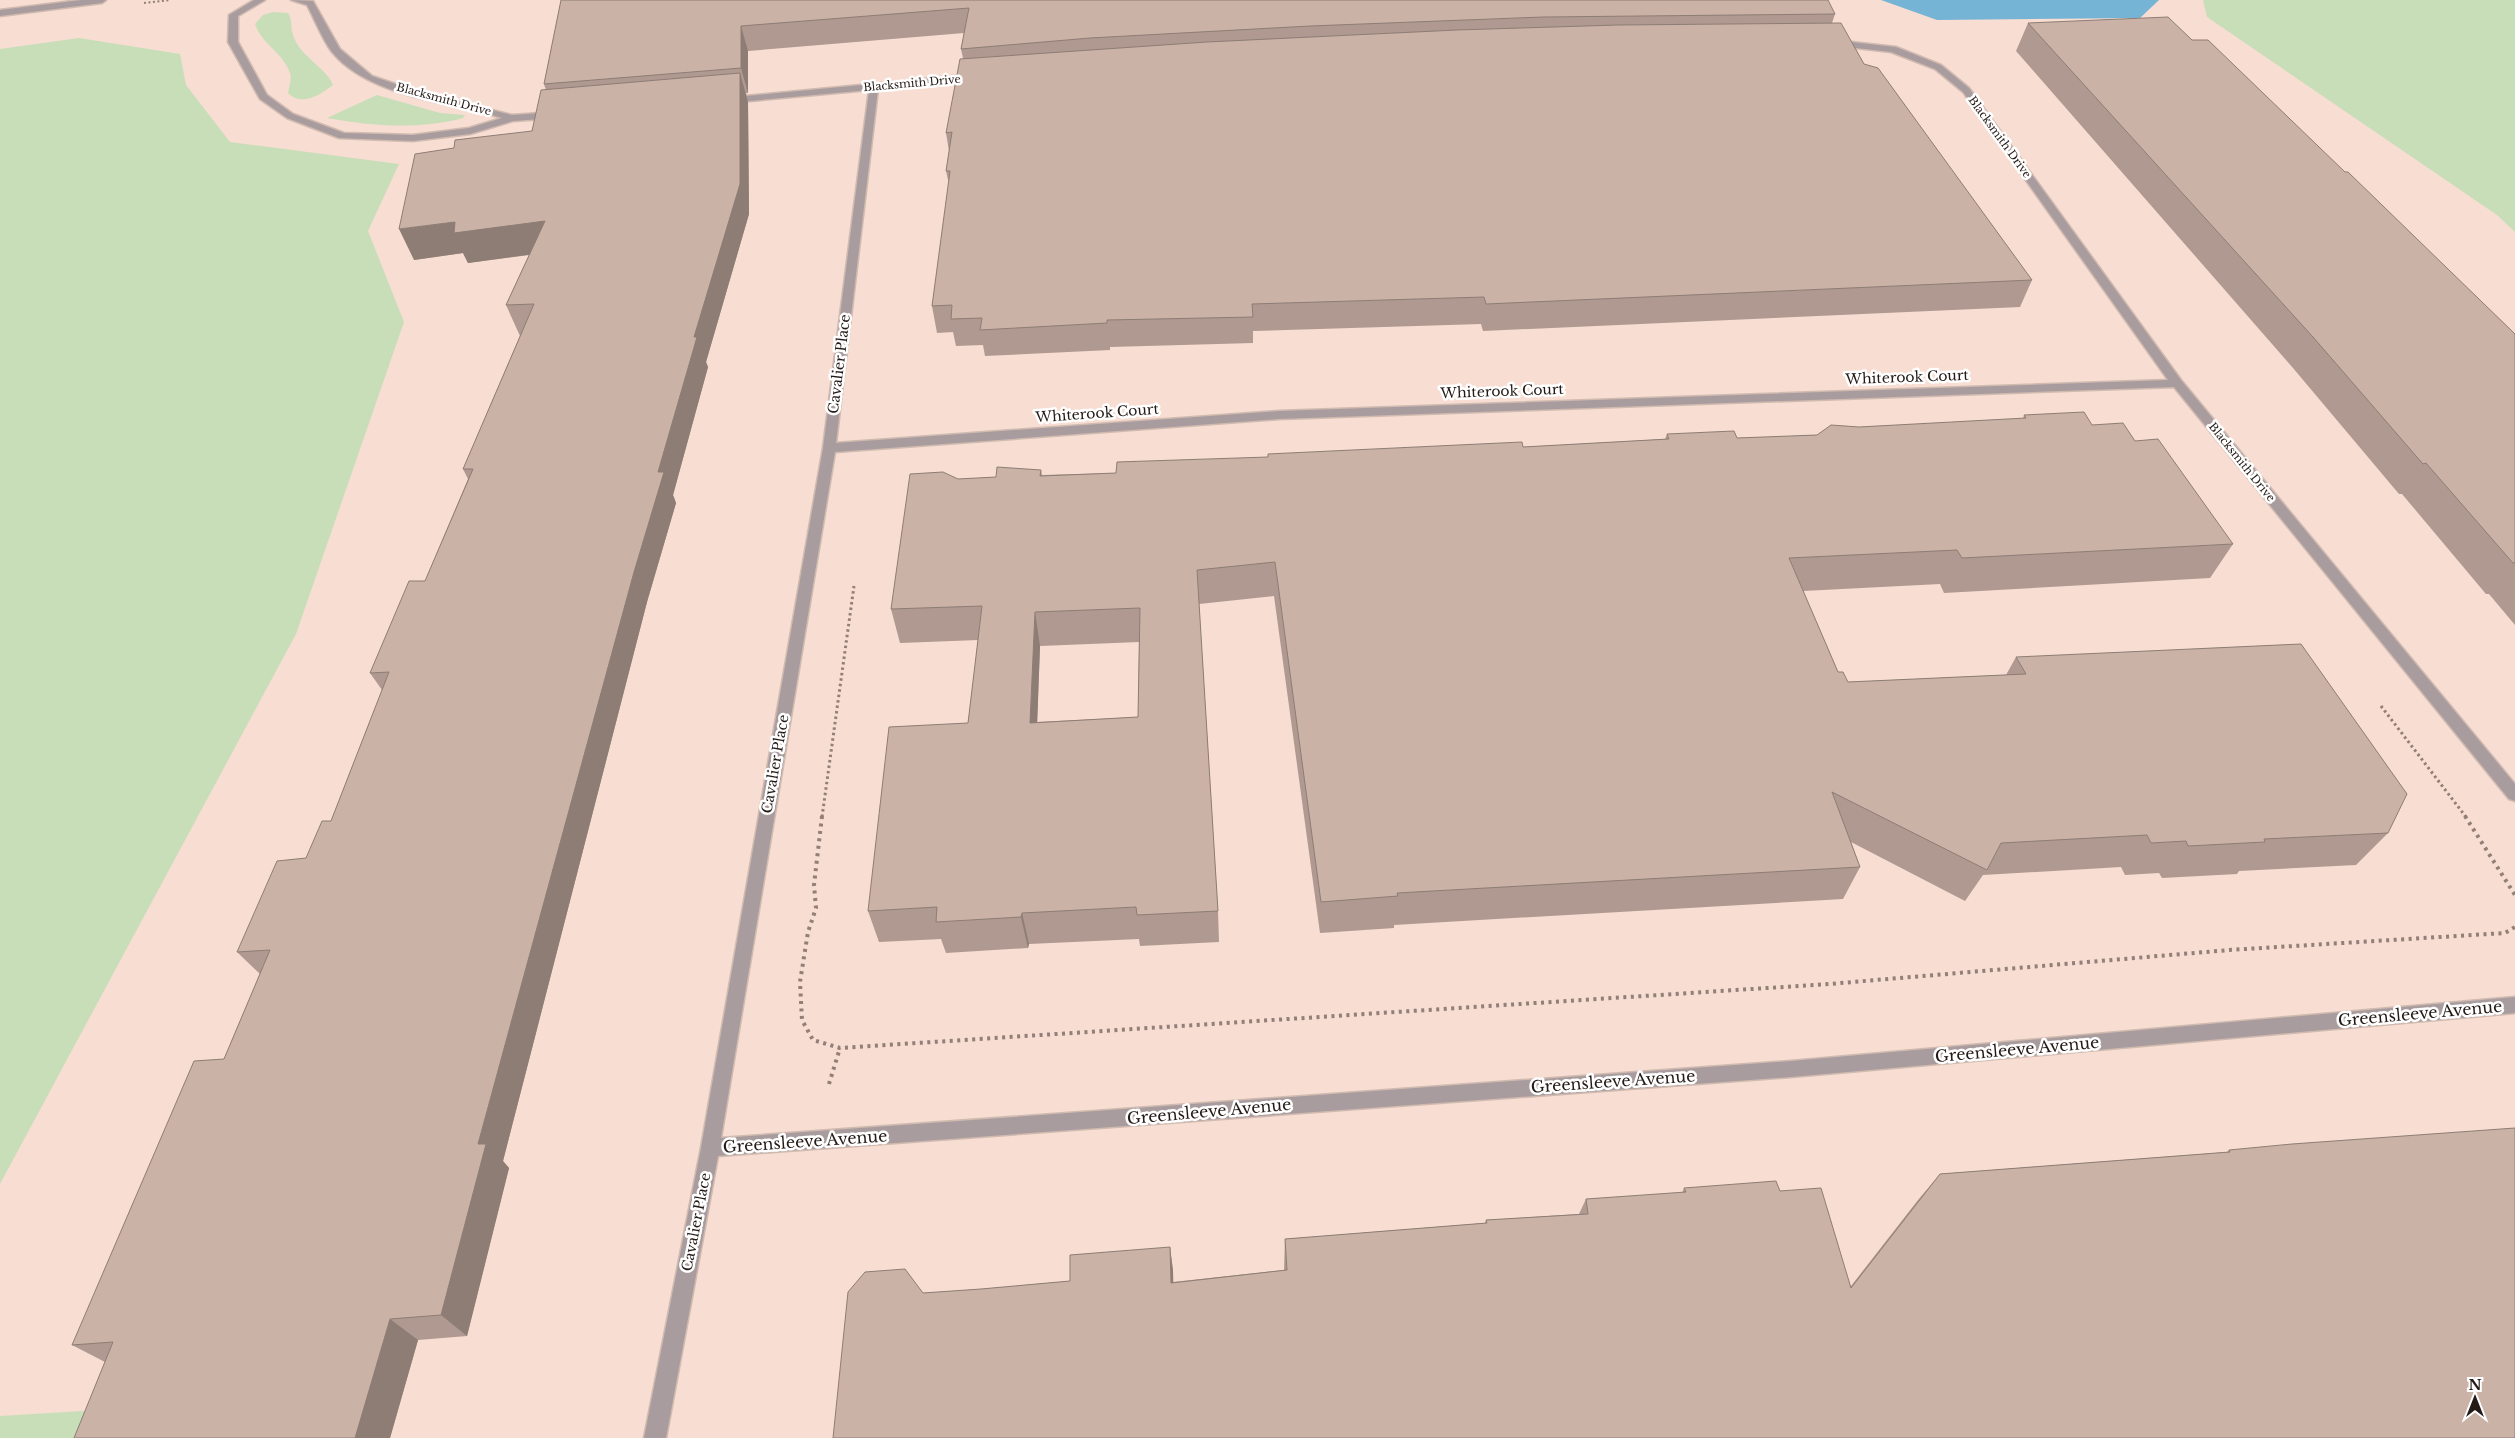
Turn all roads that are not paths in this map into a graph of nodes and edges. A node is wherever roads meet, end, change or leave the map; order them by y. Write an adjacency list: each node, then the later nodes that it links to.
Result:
1 (102, 0): 4 (street)
2 (261, 0): 10 (street, Blacksmith Drive)
3 (295, 0): 10 (street, Blacksmith Drive)
4 (0, 13)
5 (1818, 43): 11 (street, Blacksmith Drive)
6 (983, 77): 7 (street, Blacksmith Drive)
7 (874, 86): 8 (street, Blacksmith Drive); 12 (street, Cavalier Place)
8 (716, 101)
9 (570, 114): 10 (street, Blacksmith Drive)
10 (512, 118)
11 (2177, 383): 12 (street, Whiterook Court); 13 (street, Blacksmith Drive)
12 (829, 448): 15 (street, Cavalier Place)
13 (2515, 795)
14 (2515, 1005): 15 (street, Greensleeve Avenue)
15 (710, 1148): 16 (street, Cavalier Place)
16 (656, 1438)

